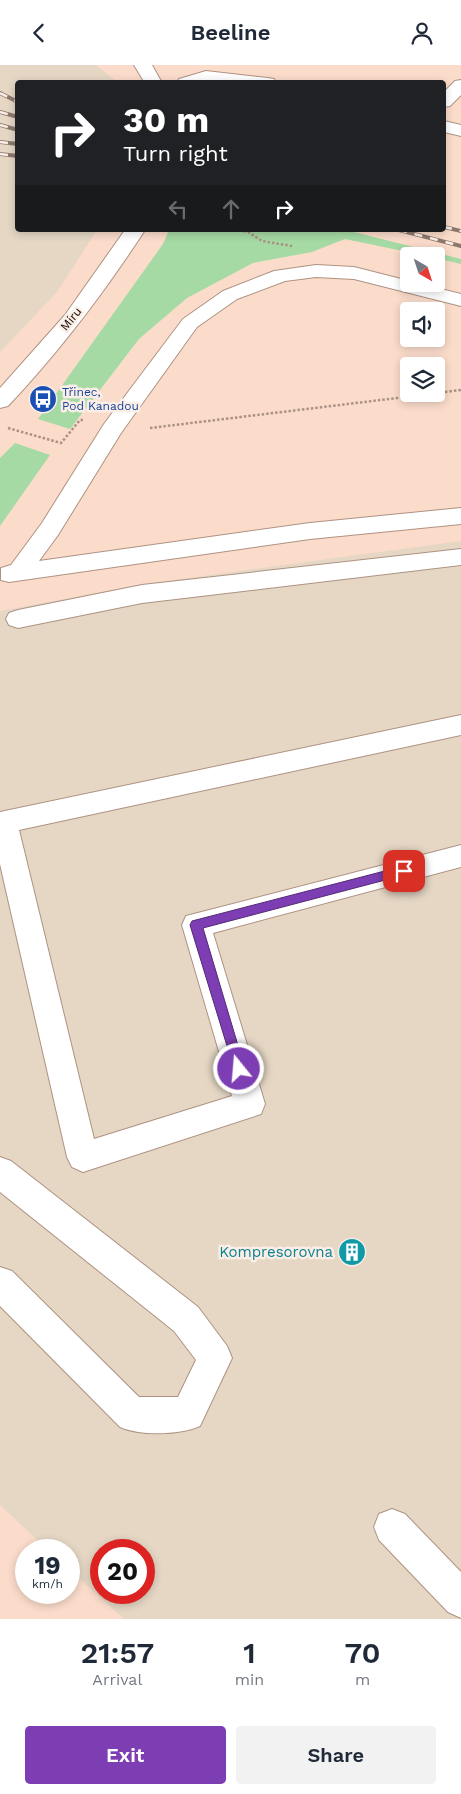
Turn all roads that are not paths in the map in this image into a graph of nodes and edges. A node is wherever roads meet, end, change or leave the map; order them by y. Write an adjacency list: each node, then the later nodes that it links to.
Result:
1 (143, 65): 3 (street)
2 (207, 70): 4 (street); 5 (street)
3 (152, 80)
4 (190, 80)
5 (254, 80)
6 (461, 85): 7 (street)
7 (446, 100)
8 (446, 127): 9 (street)
9 (461, 131)
10 (133, 232): 12 (street, Míru)
11 (461, 300): 15 (street)
12 (0, 401)
13 (461, 516): 15 (street)
14 (461, 557): 16 (street)
15 (9, 574)
16 (18, 619)
17 (461, 725): 18 (street)
18 (461, 856)
19 (0, 1172): 20 (street)
20 (0, 1283)
21 (392, 1527): 22 (street)
22 (461, 1599)

